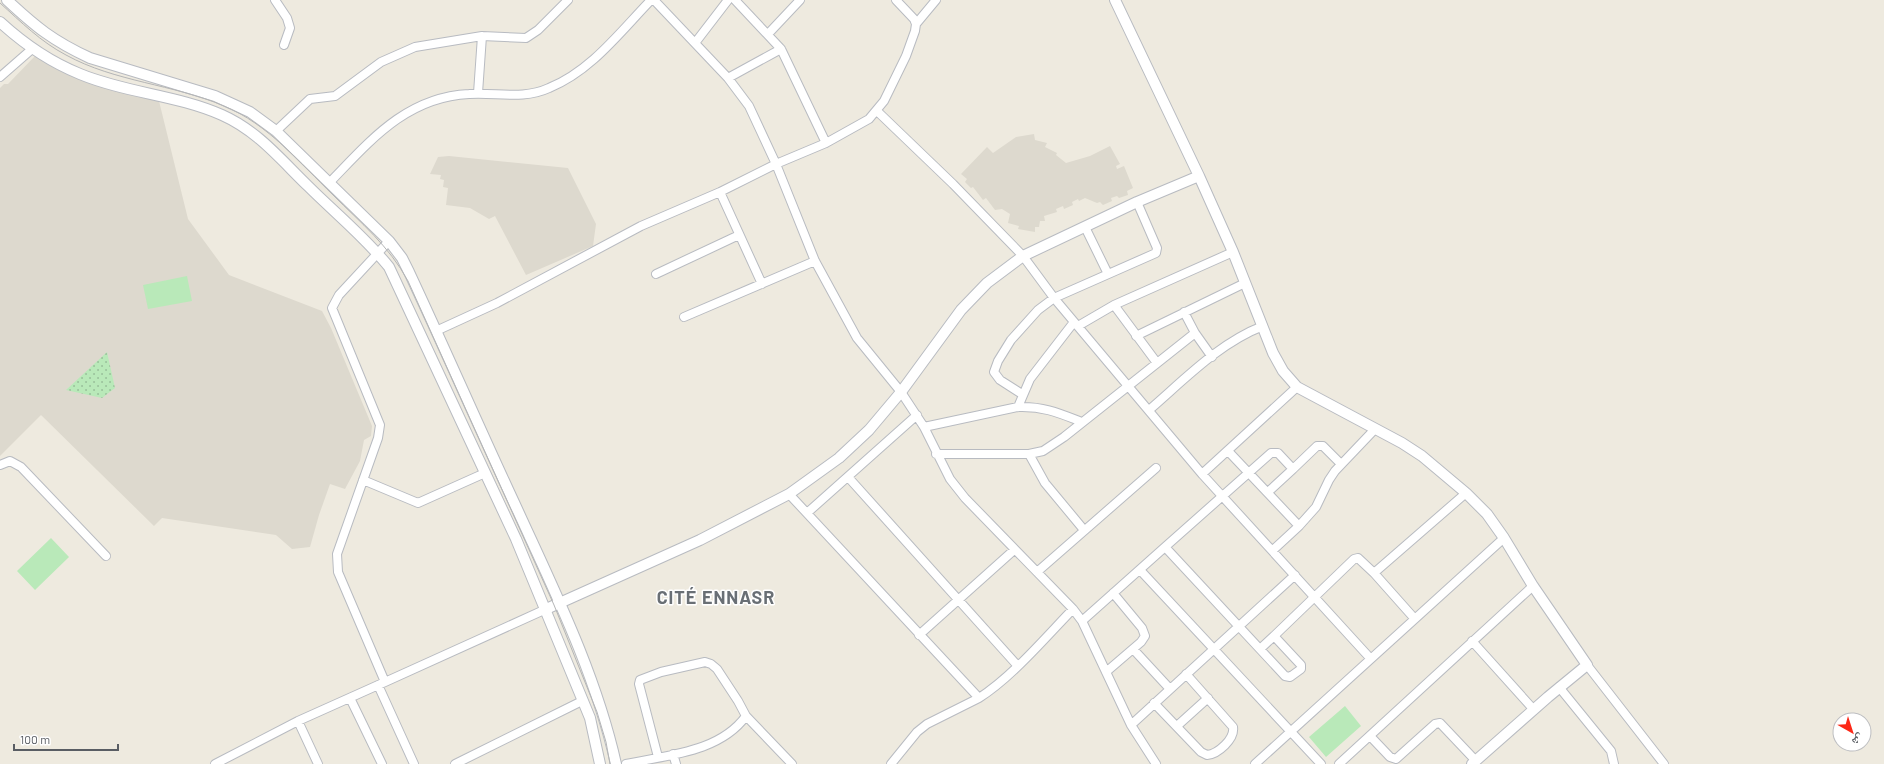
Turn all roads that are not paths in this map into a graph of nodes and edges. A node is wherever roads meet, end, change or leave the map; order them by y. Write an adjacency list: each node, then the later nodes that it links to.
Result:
1 (7, 0): 23 (street)
2 (275, 0): 16 (street)
3 (568, 0): 14 (street)
4 (653, 0): 15 (street); 21 (street)
5 (728, 0): 15 (street)
6 (735, 0): 13 (street)
7 (800, 0): 13 (street)
8 (896, 0): 12 (street)
9 (936, 0): 12 (street)
10 (1115, 0): 26 (street)
11 (0, 22): 17 (street)
12 (916, 24): 22 (street)
13 (768, 34): 18 (street)
14 (482, 36): 21 (street); 23 (street)
15 (695, 43): 20 (street)
16 (284, 45)
17 (32, 49): 19 (street); 34 (street)
18 (781, 49): 20 (street); 24 (street)
19 (0, 77)
20 (728, 78): 25 (street)
21 (478, 93): 27 (street)
22 (878, 111): 24 (street); 35 (street)
23 (276, 131): 27 (street)
24 (826, 143): 25 (street)
25 (776, 164): 28 (street); 36 (street)
26 (1199, 176): 29 (street); 33 (street)
27 (330, 182): 32 (street)
28 (720, 192): 31 (street); 47 (street)
29 (1137, 202): 30 (street); 38 (street)
30 (1084, 227): 35 (street); 38 (street)
31 (740, 235): 37 (street); 40 (street)
32 (389, 241): 34 (street); 47 (street)
33 (1233, 252): 39 (street); 42 (street)
34 (378, 253): 70 (street); 73 (street)
35 (1023, 256): 41 (street); 54 (street)
36 (815, 261): 40 (street); 54 (street)
37 (656, 274)
38 (1108, 274): 41 (street)
39 (1246, 283): 43 (street); 46 (street)
40 (762, 284): 44 (street)
41 (1054, 298): 45 (street); 55 (street)
42 (1114, 306): 45 (street); 49 (street)
43 (1184, 312): 48 (street); 49 (street)
44 (684, 317)
45 (1076, 324): 52 (street); 55 (street)
46 (1263, 326): 50 (street); 53 (street)
47 (436, 331): 94 (street)
48 (1195, 333): 50 (street); 51 (street)
49 (1136, 336): 51 (street)
50 (1212, 357): 57 (street)
51 (1157, 363): 52 (street)
52 (1128, 386): 57 (street); 59 (street)
53 (1297, 387): 61 (street); 62 (street)
54 (901, 392): 58 (street); 76 (street)
55 (1022, 394): 56 (street)
56 (1018, 407): 59 (street); 60 (street)
57 (1149, 410): 71 (street)
58 (916, 415): 60 (street); 72 (street)
59 (1082, 422): 64 (street)
60 (924, 428): 63 (street)
61 (1375, 429): 65 (street); 75 (street)
62 (1228, 450): 69 (street); 71 (street)
63 (936, 454): 64 (street); 83 (street)
64 (1029, 454): 80 (street)
65 (1341, 464): 68 (street); 79 (street)
66 (0, 465): 85 (street)
67 (1156, 468): 80 (street)
68 (1292, 469): 69 (street); 74 (street)
69 (1249, 472): 74 (street); 77 (street)
70 (484, 473): 73 (street); 96 (street)
71 (1202, 474): 77 (street)
72 (848, 477): 78 (street); 93 (street)
73 (364, 480): 111 (street)
74 (1268, 492): 79 (street)
75 (1466, 493): 81 (street); 88 (street)
76 (789, 494): 78 (street); 94 (street)
77 (1222, 495): 82 (street); 84 (street)
78 (807, 513): 100 (street)
79 (1299, 526): 84 (street)
80 (1084, 530): 87 (street)
81 (1504, 538): 90 (street); 97 (street)
82 (1165, 546): 86 (street); 99 (street)
83 (1014, 550): 87 (street); 93 (street)
84 (1273, 550): 89 (street)
85 (106, 556)
86 (1140, 570): 91 (street); 104 (street)
87 (1037, 572): 95 (street)
88 (1374, 573): 92 (street); 97 (street)
89 (1295, 575): 92 (street); 99 (street)
90 (1533, 586): 102 (street); 108 (street)
91 (1113, 593): 98 (street); 103 (street)
92 (1315, 596): 101 (street); 106 (street)
93 (959, 599): 100 (street); 107 (street)
94 (561, 602): 96 (street); 135 (street)
95 (1073, 609): 98 (street); 107 (street)
96 (544, 610): 111 (street); 117 (street)
97 (1414, 618): 106 (street)
98 (1082, 621): 109 (street)
99 (1240, 626): 104 (street); 105 (street)
100 (919, 635): 115 (street)
101 (1274, 636): 105 (street); 105 (street)
102 (1472, 642): 119 (street); 125 (street)
103 (1133, 649): 109 (street); 113 (street)
104 (1214, 649): 110 (street); 124 (street)
105 (1260, 649)
106 (1370, 658): 124 (street)
107 (1018, 665): 115 (street)
108 (1587, 665): 112 (street); 145 (street)
109 (1106, 672): 122 (street)
110 (1186, 674): 113 (street); 116 (street)
111 (381, 684): 114 (street); 132 (street)
112 (1559, 687): 119 (street); 144 (street)
113 (1170, 689): 118 (street)
114 (350, 698): 121 (street); 131 (street)
115 (979, 698): 139 (street)
116 (1208, 698): 123 (street); 123 (street)
117 (582, 701): 133 (street); 134 (street)
118 (1154, 703): 122 (street); 123 (street)
119 (1534, 710): 128 (street)
120 (746, 716): 126 (street); 127 (street); 138 (street)
121 (298, 721): 129 (street); 130 (street)
122 (1131, 725): 140 (street)
123 (1176, 726)
124 (1291, 731): 141 (street); 142 (street)
125 (1370, 736): 128 (street); 143 (street)
126 (673, 754): 127 (street); 137 (street)
127 (658, 757): 136 (street)
128 (1474, 762)
129 (215, 764)
130 (318, 764)
131 (382, 764)
132 (414, 764)
133 (455, 764)
134 (600, 764)
135 (616, 764)
136 (626, 764)
137 (676, 764)
138 (792, 764)
139 (891, 764)
140 (1156, 764)
141 (1255, 764)
142 (1321, 764)
143 (1339, 764)
144 (1614, 764)
145 (1664, 764)

